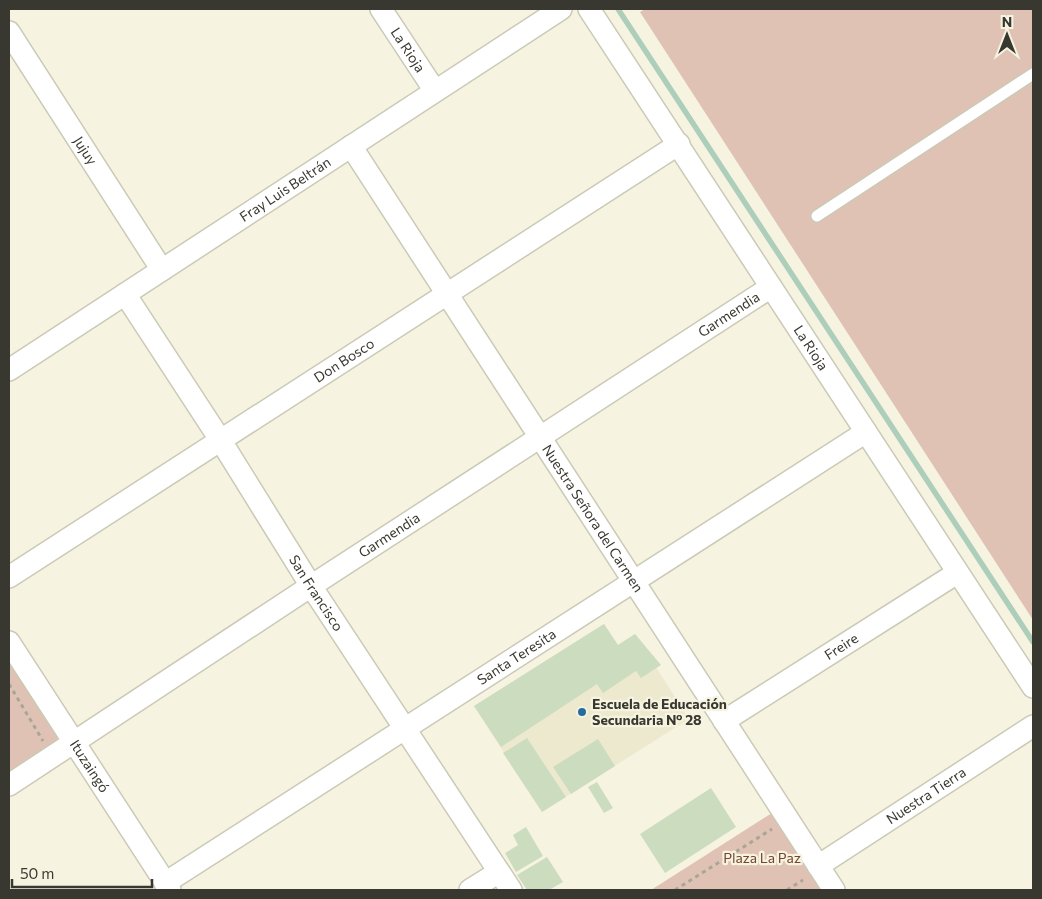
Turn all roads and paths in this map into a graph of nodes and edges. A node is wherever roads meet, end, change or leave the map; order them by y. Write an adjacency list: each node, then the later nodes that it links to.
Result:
1 (381, 9): 6 (street, La Rioja)
2 (561, 9): 6 (street, Fray Luis Beltrán)
3 (589, 9): 7 (street, La Rioja)
4 (9, 32): 10 (street, Jujuy)
5 (1033, 74): 9 (lane)
6 (435, 91): 8 (street, Fray Luis Beltrán)
7 (679, 144): 11 (street, La Rioja); 13 (street, Don Bosco)
8 (352, 146): 10 (street, Fray Luis Beltrán); 13 (street, Nuestra Señora del Carmen)
9 (817, 216)
10 (162, 270): 12 (street, Fray Luis Beltrán)
11 (771, 287): 15 (street, La Rioja); 16 (street, Garmendia)
12 (125, 294): 14 (street, Fray Luis Beltrán); 17 (street, San Francisco)
13 (448, 294): 16 (street, Nuestra Señora del Carmen); 17 (street, Don Bosco)
14 (9, 370)
15 (866, 432): 18 (street, La Rioja); 20 (street, Santa Teresita)
16 (540, 438): 20 (street, Nuestra Señora del Carmen); 21 (street, Garmendia)
17 (221, 441): 19 (street, Don Bosco); 21 (street, San Francisco)
18 (957, 573): 24 (street, La Rioja); 25 (street, Freire)
19 (9, 577)
20 (634, 582): 25 (street, Nuestra Señora del Carmen); 27 (street, Santa Teresita)
21 (311, 586): 27 (street, San Francisco); 28 (street, Garmendia)
22 (9, 642): 28 (street, Ituzaingó)
23 (9, 684): 29 (path)
24 (1033, 687)
25 (724, 721): 31 (street, Nuestra Señora del Carmen)
26 (1033, 726): 33 (street, Nuestra Tierra)
27 (405, 729): 32 (street, San Francisco); 34 (street, Santa Teresita)
28 (75, 742): 29 (street, Garmendia); 34 (street, Ituzaingó)
29 (53, 756): 30 (street, Garmendia)
30 (9, 785)
31 (788, 820): 33 (street, Nuestra Señora del Carmen); 37 (path)
32 (499, 872): 35 (street); 36 (street, San Francisco)
33 (810, 873): 38 (path); 39 (street, Nuestra Señora del Carmen)
34 (167, 886)
35 (470, 890)
36 (511, 890)
37 (678, 890)
38 (787, 890)
39 (834, 890)

